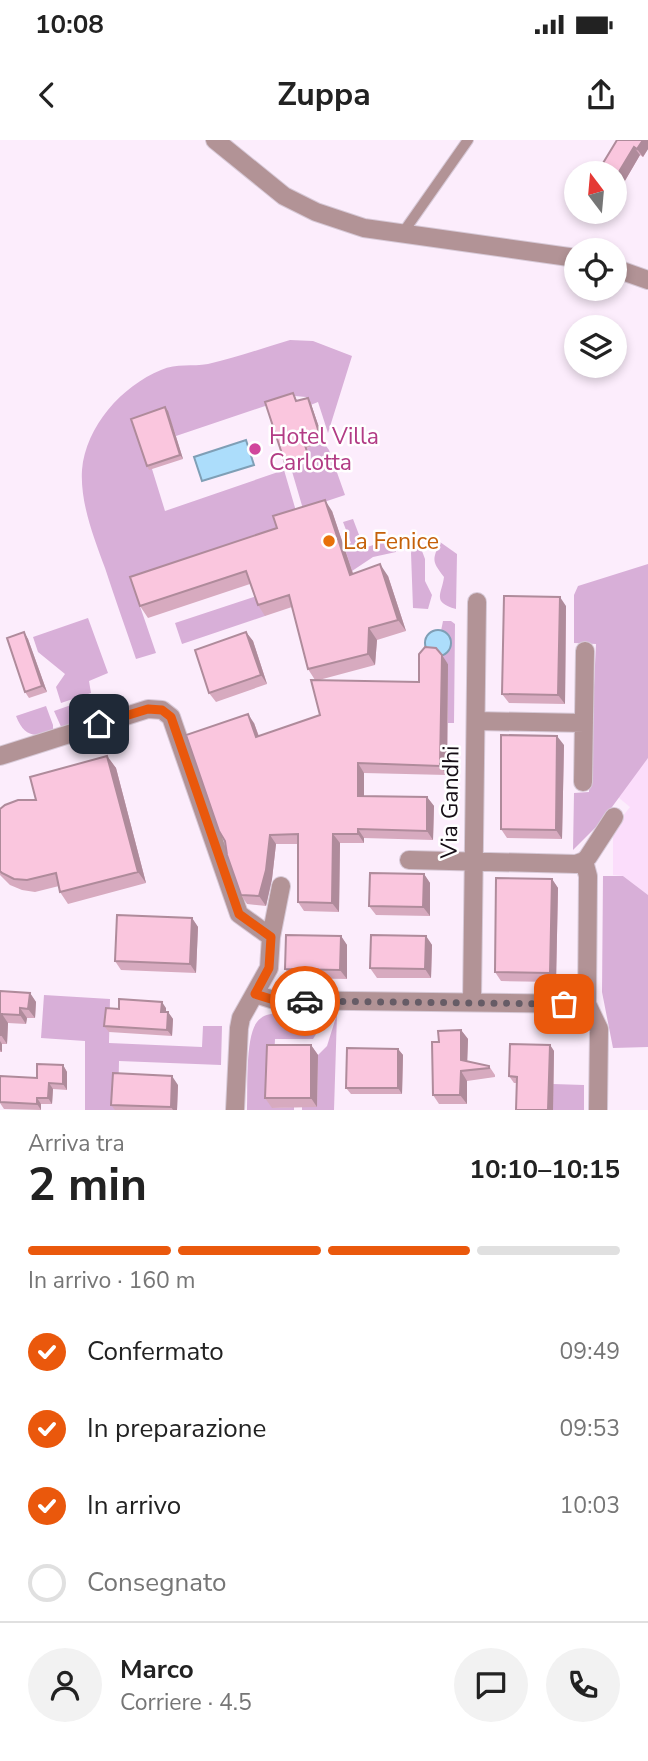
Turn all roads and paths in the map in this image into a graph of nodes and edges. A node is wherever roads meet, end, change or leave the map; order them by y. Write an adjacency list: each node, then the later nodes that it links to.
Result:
1 (215, 140): 3 (street)
2 (468, 140): 3 (lane)
3 (402, 234): 4 (street)
4 (564, 256)
5 (627, 273): 6 (street)
6 (648, 280)
7 (477, 602): 9 (street, Via Gandhi)
8 (585, 651): 10 (street)
9 (476, 721): 10 (street); 15 (street, Via Gandhi)
10 (584, 723): 12 (street)
11 (0, 756): 18 (street)
12 (583, 782)
13 (614, 817): 16 (street)
14 (409, 860): 15 (street)
15 (474, 861): 16 (street); 20 (street, Via Gandhi)
16 (584, 861): 21 (street)
17 (281, 886): 18 (street)
18 (271, 937): 19 (street)
19 (255, 994): 20 (street); 22 (street)
20 (472, 1002): 21 (street)
21 (587, 1004): 23 (street)
22 (235, 1110)
23 (598, 1110)

